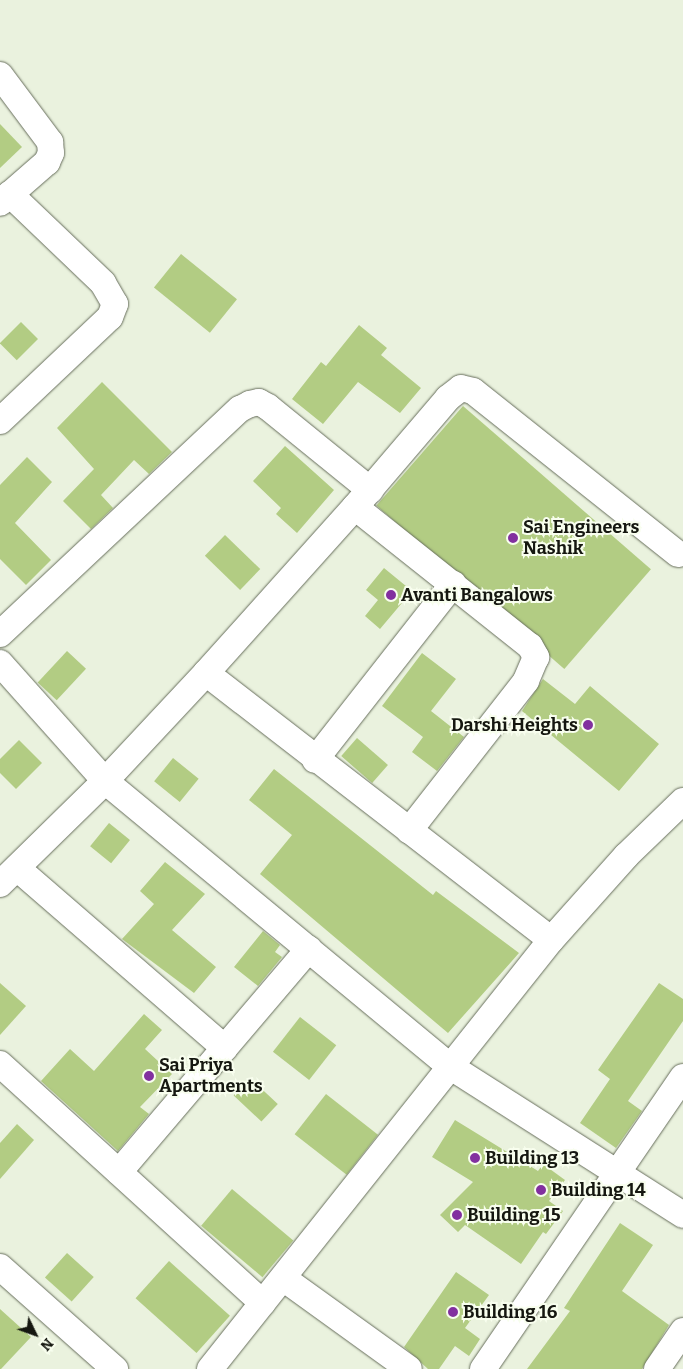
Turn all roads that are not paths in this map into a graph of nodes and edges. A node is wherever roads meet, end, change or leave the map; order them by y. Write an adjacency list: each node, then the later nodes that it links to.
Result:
1 (0, 75): 2 (street)
2 (5, 198): 3 (street)
3 (0, 422)
4 (363, 498): 5 (street); 6 (street); 7 (street); 9 (street)
5 (678, 554)
6 (453, 584): 10 (street); 13 (street)
7 (0, 634)
8 (0, 663): 11 (street)
9 (206, 673): 10 (street); 11 (street)
10 (315, 760): 13 (street)
11 (105, 781): 14 (street); 16 (street)
12 (683, 801): 15 (street)
13 (409, 831): 15 (street)
14 (8, 876): 17 (street)
15 (552, 940): 19 (street)
16 (309, 949): 17 (street); 19 (street)
17 (225, 1048): 21 (street)
18 (0, 1064): 21 (street)
19 (452, 1067): 22 (street); 25 (street)
20 (683, 1077): 22 (street)
21 (119, 1172): 26 (street)
22 (617, 1173): 23 (street); 31 (street)
23 (683, 1216)
24 (0, 1267): 28 (street)
25 (283, 1278): 26 (street); 30 (street)
26 (263, 1302): 29 (street)
27 (683, 1331): 32 (street)
28 (115, 1369)
29 (210, 1369)
30 (409, 1369)
31 (482, 1369)
32 (657, 1369)

